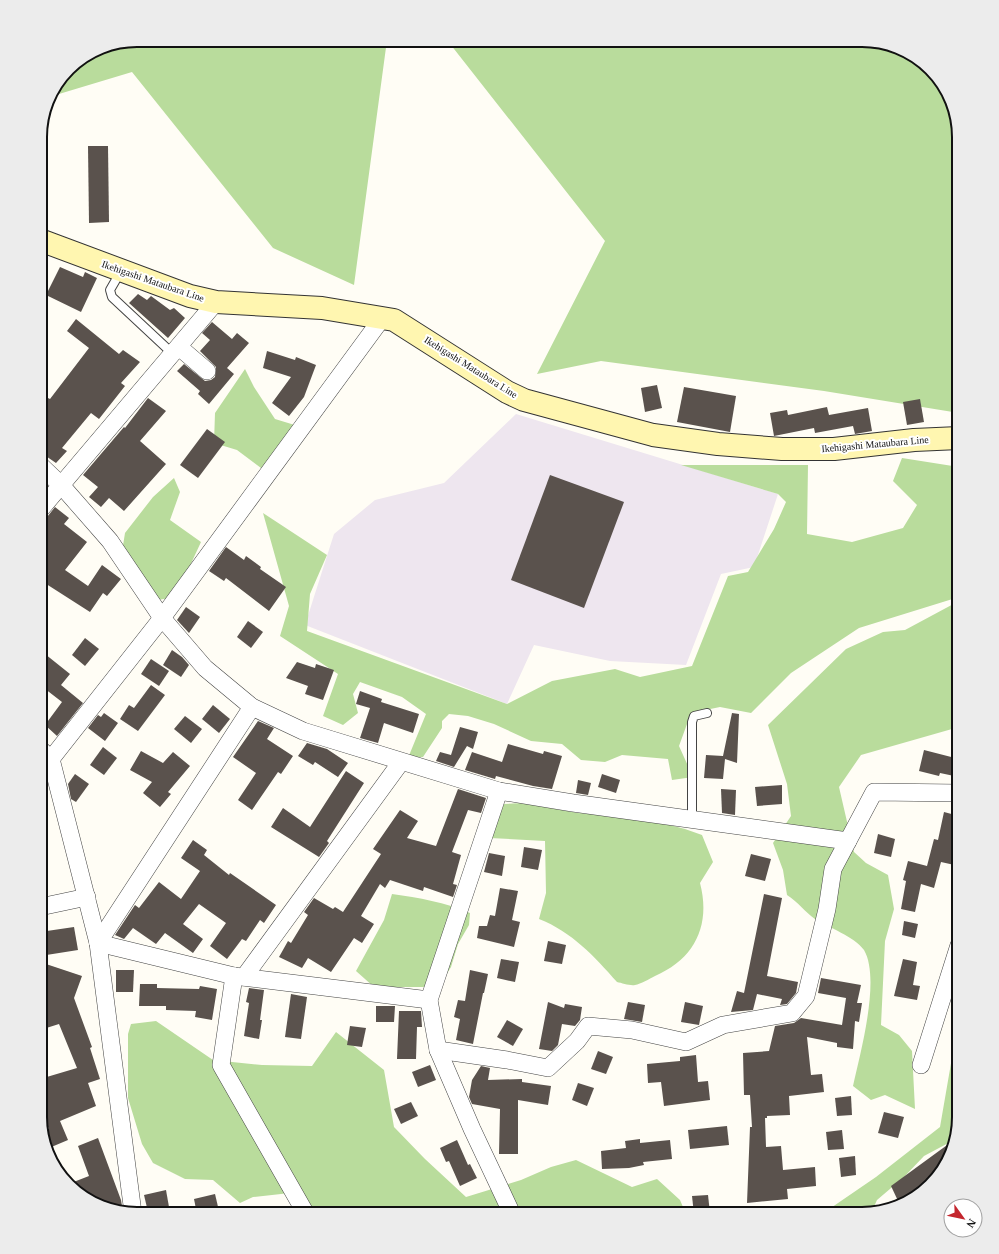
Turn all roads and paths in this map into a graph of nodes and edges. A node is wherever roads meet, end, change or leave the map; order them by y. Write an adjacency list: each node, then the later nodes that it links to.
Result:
1 (47, 243): 2 (main road, Ikehigashi Mataubara Line)
2 (121, 270): 3 (main road, Ikehigashi Mataubara Line); 5 (lane)
3 (216, 302): 4 (main road, Ikehigashi Mataubara Line); 5 (street)
4 (383, 317): 7 (main road, Ikehigashi Mataubara Line); 11 (street)
5 (176, 350): 6 (street); 9 (street)
6 (207, 371)
7 (952, 438)
8 (47, 472): 9 (street)
9 (61, 486): 10 (street); 11 (street)
10 (47, 502)
11 (162, 618): 12 (street); 14 (street)
12 (252, 707): 16 (street); 23 (street)
13 (707, 713): 19 (lane)
14 (47, 753)
15 (47, 758): 21 (street)
16 (401, 762): 17 (street); 25 (street)
17 (500, 791): 19 (street); 26 (street)
18 (952, 793): 20 (street)
19 (692, 819): 20 (street)
20 (848, 840): 27 (street)
21 (86, 897): 22 (street); 23 (street)
22 (47, 905)
23 (98, 943): 25 (street); 29 (street)
24 (952, 971): 28 (street)
25 (239, 976): 26 (street); 30 (street)
26 (429, 1000): 27 (street)
27 (438, 1050): 31 (street)
28 (921, 1065)
29 (133, 1207)
30 (302, 1207)
31 (509, 1207)

